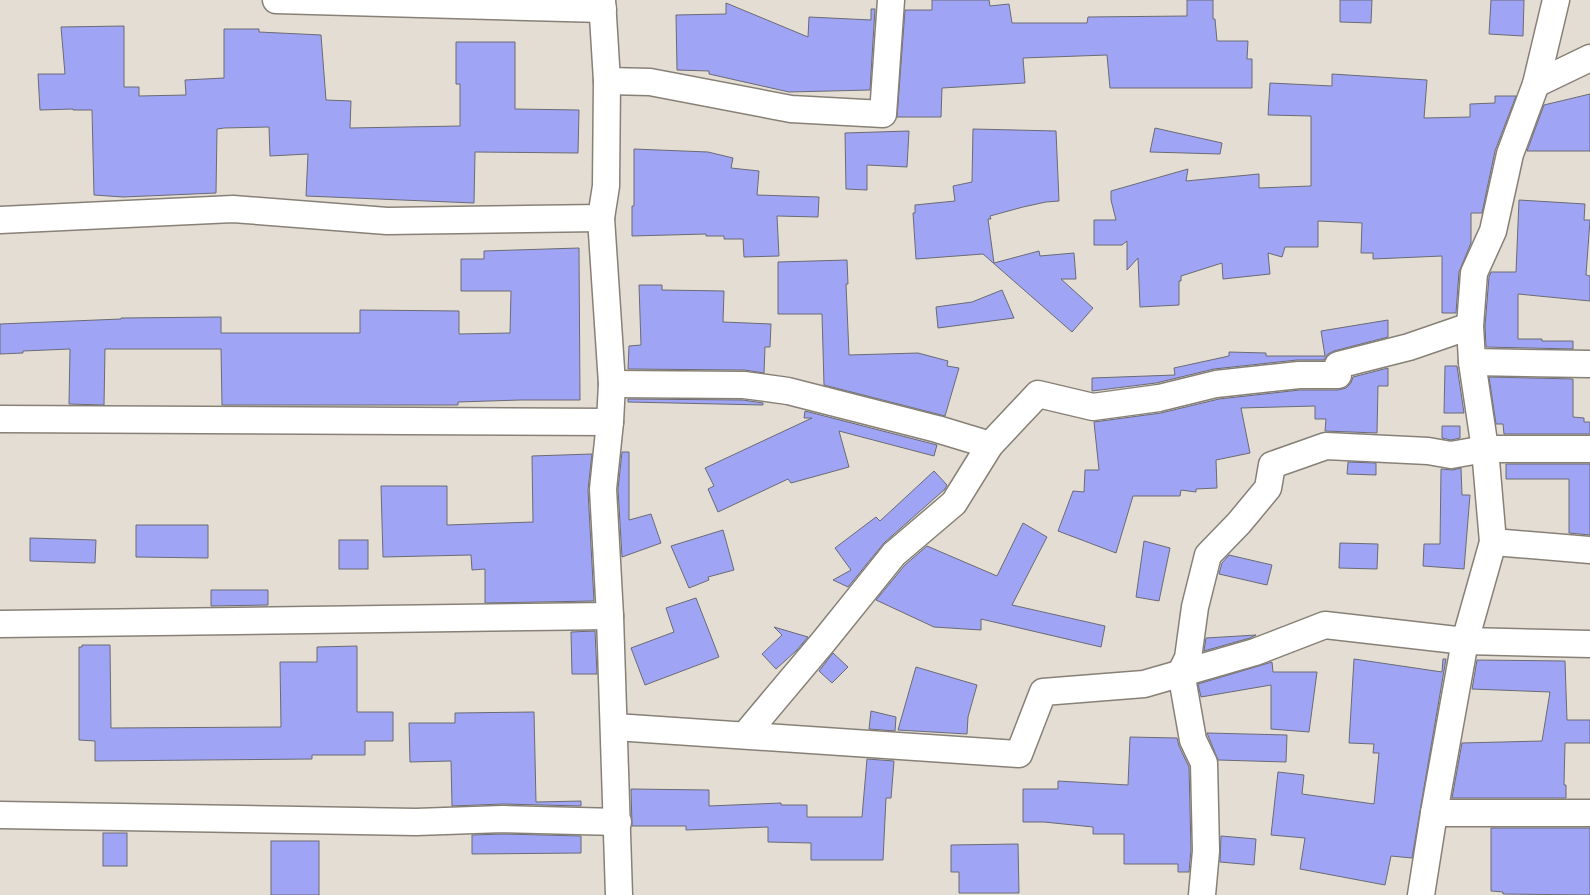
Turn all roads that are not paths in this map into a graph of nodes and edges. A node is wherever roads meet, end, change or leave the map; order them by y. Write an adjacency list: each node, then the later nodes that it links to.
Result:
1 (276, 0): 4 (street)
2 (891, 0): 6 (street)
3 (1556, 0): 7 (street)
4 (602, 4): 6 (street)
5 (1590, 58): 7 (street)
6 (607, 81): 8 (street)
7 (1536, 84): 10 (street)
8 (601, 218): 9 (street); 13 (street)
9 (0, 220)
10 (1470, 326): 11 (street); 16 (street)
11 (1472, 362): 12 (street); 17 (street)
12 (1590, 364)
13 (612, 384): 15 (street); 16 (street)
14 (0, 419): 15 (street)
15 (610, 422): 21 (street)
16 (990, 445): 27 (street)
17 (1485, 449): 18 (street); 19 (street); 25 (street)
18 (1590, 449)
19 (1493, 542): 20 (street); 23 (street)
20 (1590, 550)
21 (610, 616): 22 (street); 26 (street)
22 (0, 624)
23 (1465, 641): 24 (street); 25 (street); 29 (street)
24 (1590, 644)
25 (1181, 672): 27 (street); 33 (street)
26 (615, 727): 27 (street); 31 (street)
27 (745, 735)
28 (1590, 812): 29 (street)
29 (1434, 813): 34 (street)
30 (0, 815): 31 (street)
31 (618, 822): 32 (street)
32 (619, 895)
33 (1202, 895)
34 (1421, 895)

